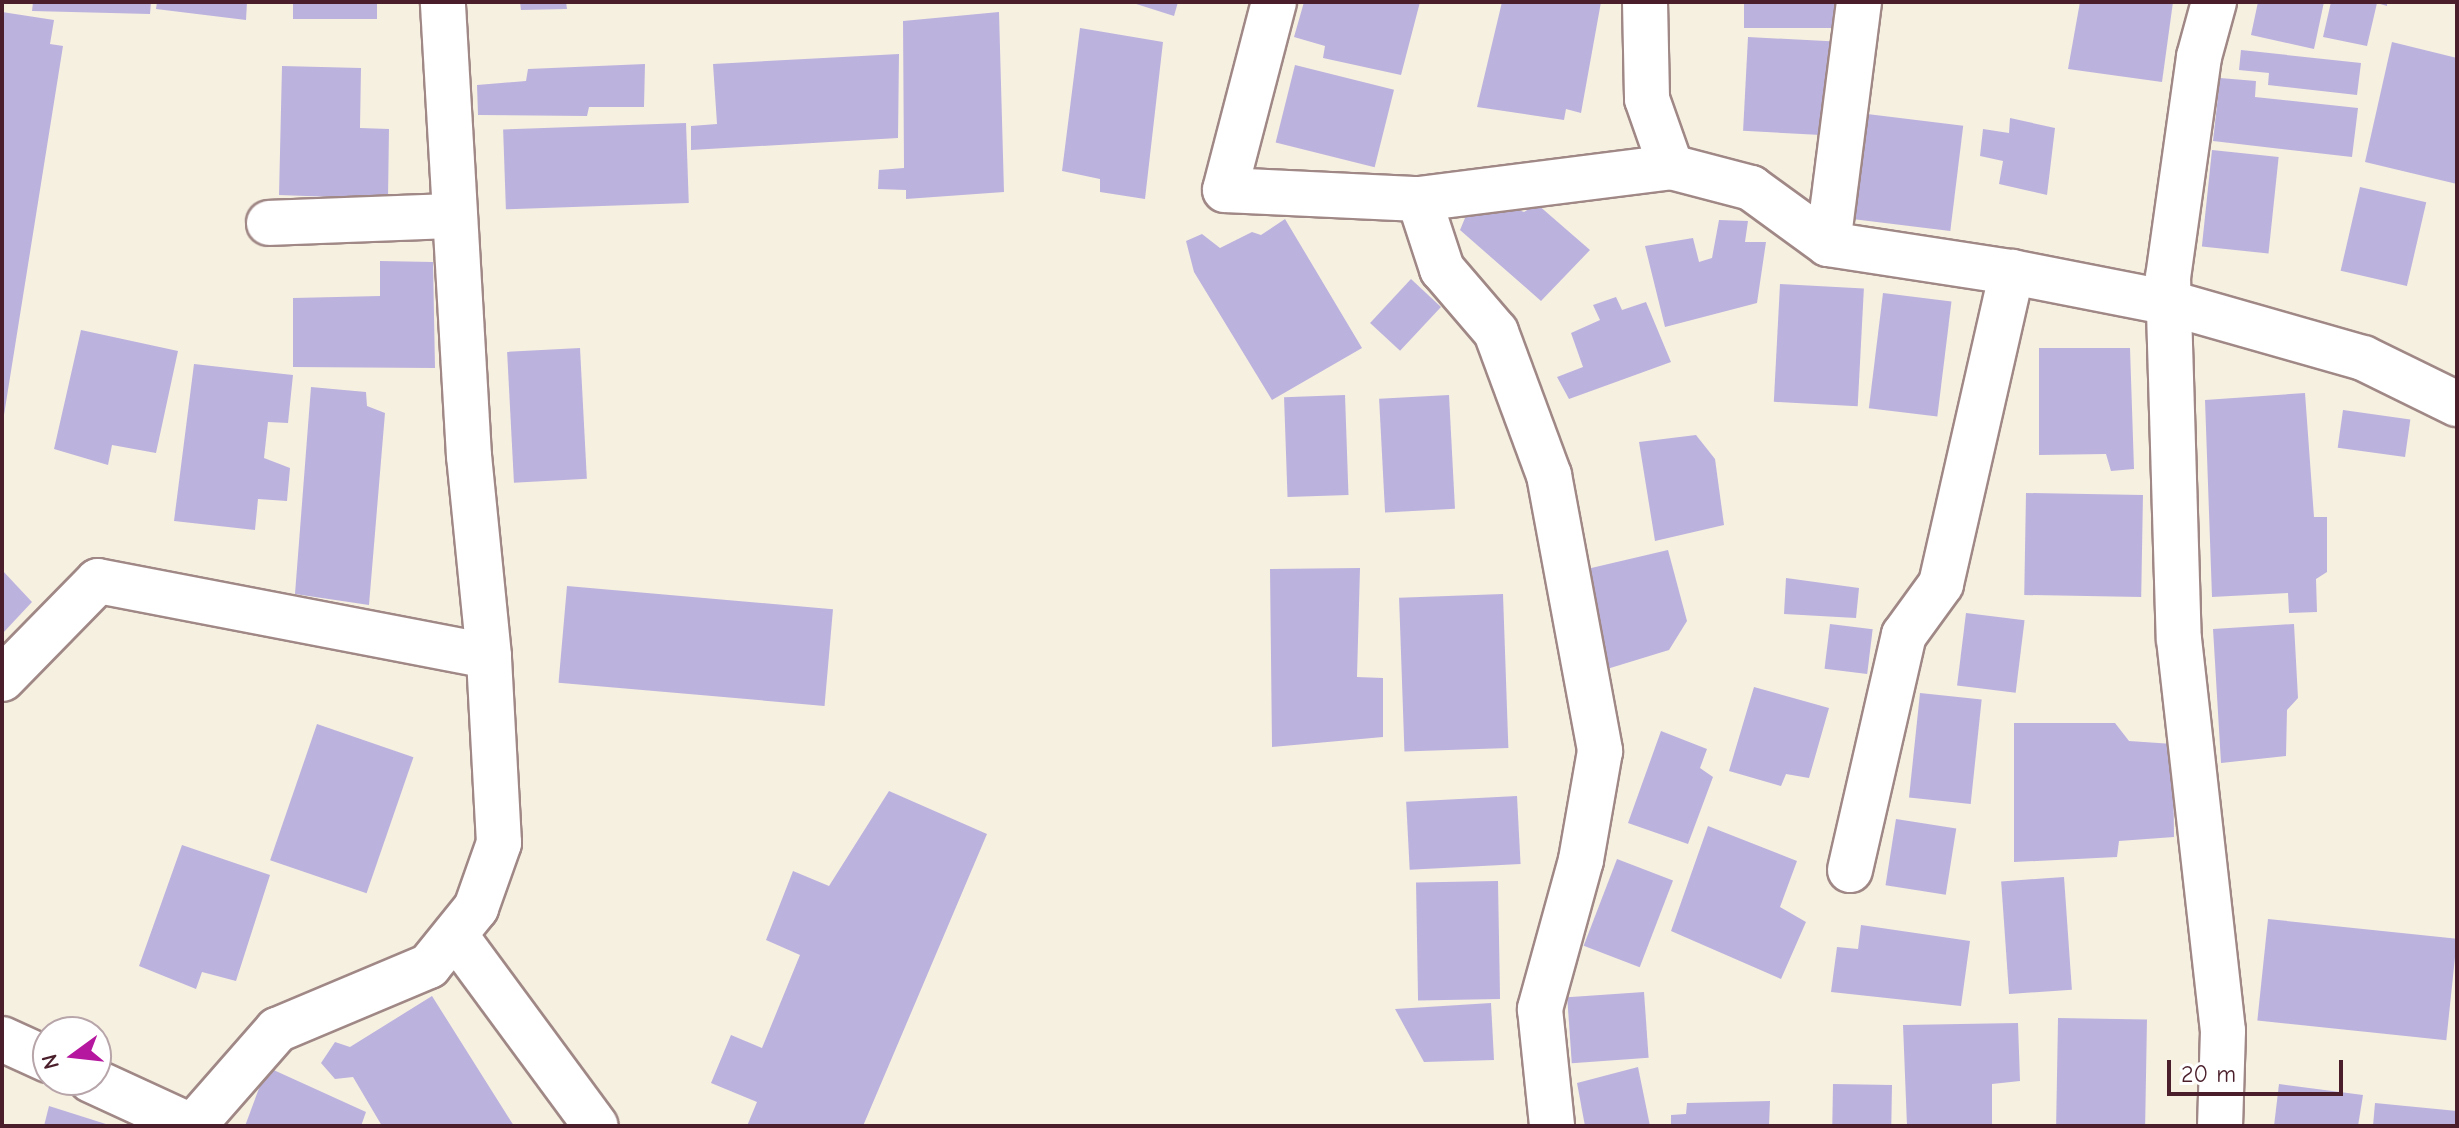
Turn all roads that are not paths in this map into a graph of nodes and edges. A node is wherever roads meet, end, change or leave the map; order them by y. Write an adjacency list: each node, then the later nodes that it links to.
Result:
1 (443, 2): 8 (street)
2 (1274, 2): 7 (street)
3 (1645, 2): 6 (street)
4 (1859, 2): 10 (street)
5 (2214, 2): 12 (street)
6 (1671, 167): 7 (street); 10 (street)
7 (1419, 199): 23 (street)
8 (455, 216): 9 (street); 14 (street)
9 (269, 223)
10 (1828, 244): 11 (street)
11 (2012, 272): 12 (street); 16 (street)
12 (2170, 303): 13 (street); 24 (street)
13 (2457, 404)
14 (489, 656): 15 (street); 17 (street)
15 (2, 679)
16 (1850, 870)
17 (455, 935): 21 (street); 22 (street)
18 (2, 1039): 19 (street)
19 (32, 1053)
20 (112, 1090): 21 (street)
21 (192, 1126)
22 (596, 1126)
23 (1552, 1126)
24 (2220, 1126)

